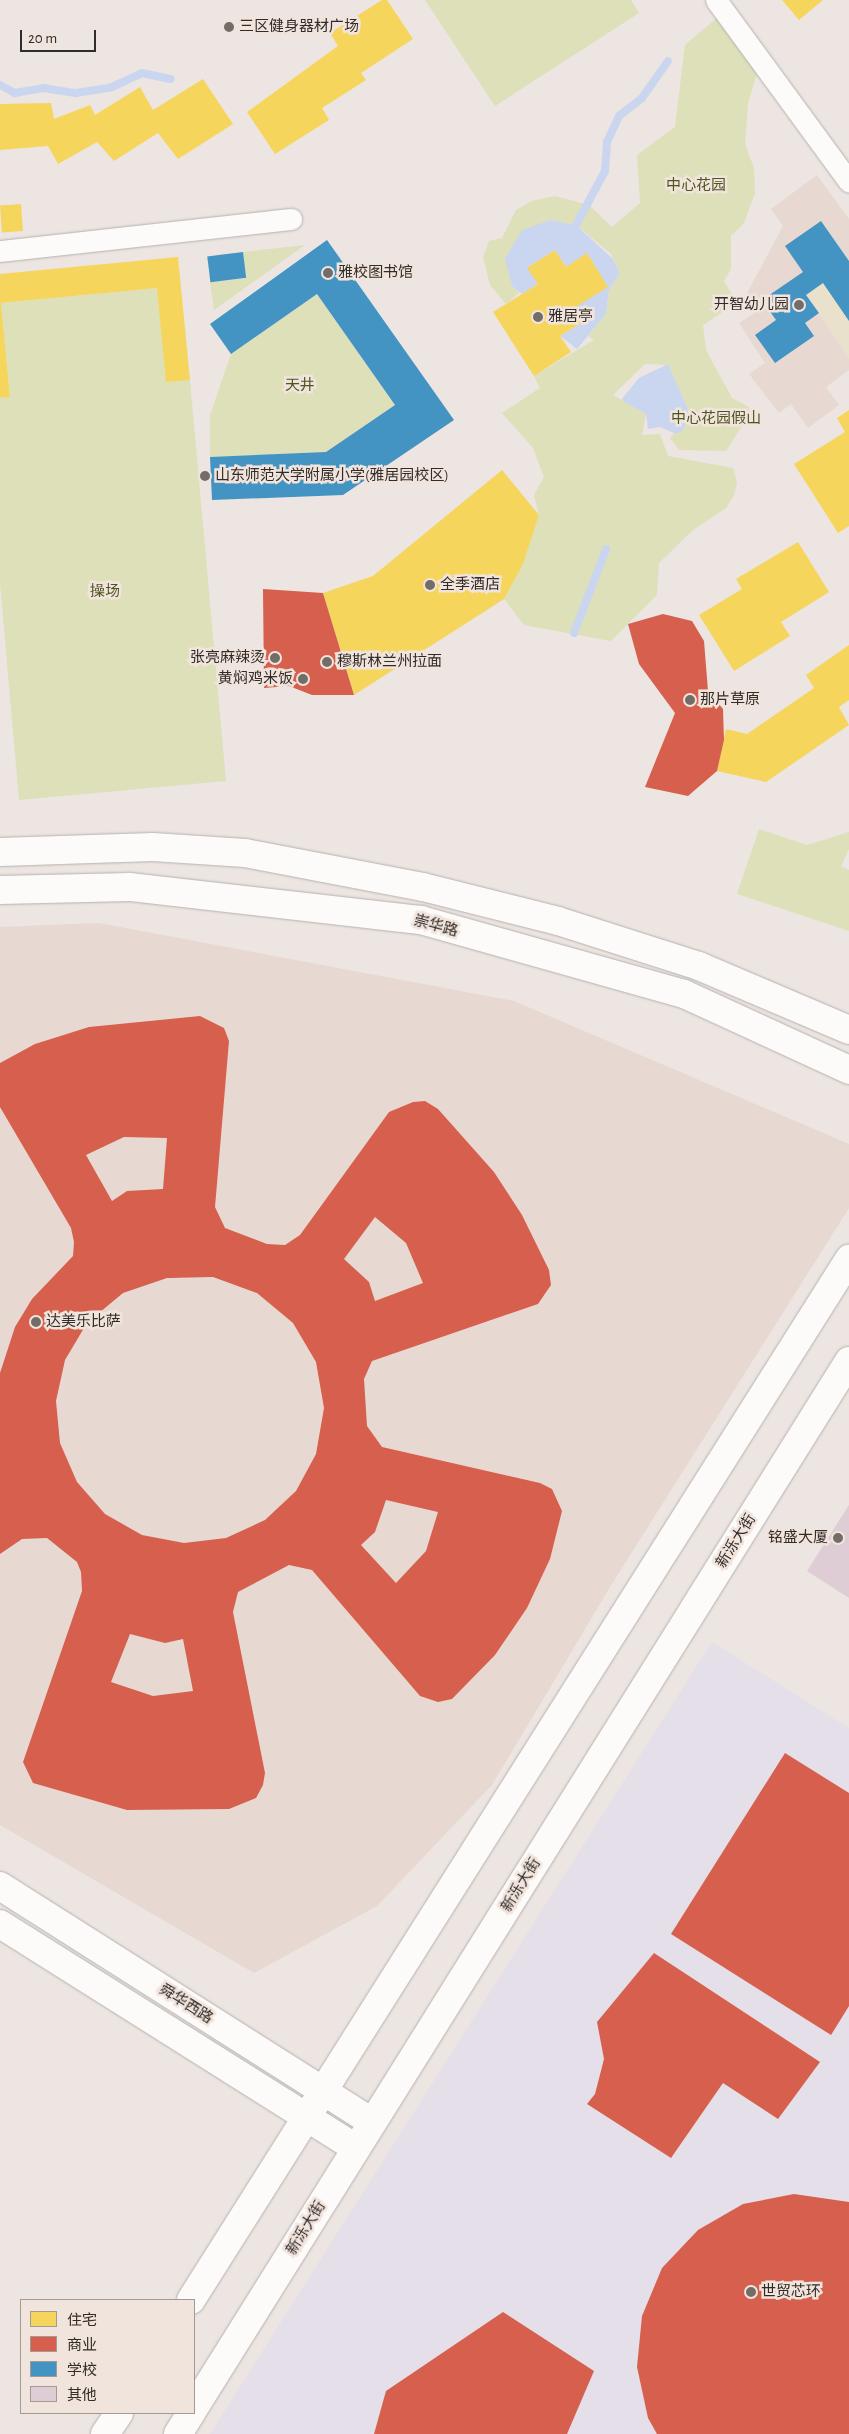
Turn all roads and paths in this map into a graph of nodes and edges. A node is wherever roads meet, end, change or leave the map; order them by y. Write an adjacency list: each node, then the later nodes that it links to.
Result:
1 (716, 0): 2 (street)
2 (849, 182)
3 (291, 219): 4 (street)
4 (0, 251)
5 (0, 852): 7 (main road)
6 (0, 890): 8 (main road, 崇华路)
7 (849, 1030)
8 (849, 1070)
9 (849, 1260): 13 (main road)
10 (849, 1361): 15 (main road, 新泺大街)
11 (0, 1886): 13 (main road, 舜华西路)
12 (0, 1925): 14 (main road, 舜华西路)
13 (325, 2092): 14 (main road); 15 (main road, 舜华西路)
14 (308, 2119): 16 (main road, 舜华西路); 17 (main road)
15 (372, 2122): 16 (main road, 新泺大街)
16 (356, 2148): 18 (main road, 新泺大街)
17 (192, 2299)
18 (195, 2406)
19 (118, 2414): 21 (main road)
20 (190, 2414): 22 (main road)
21 (105, 2434)
22 (178, 2434)

